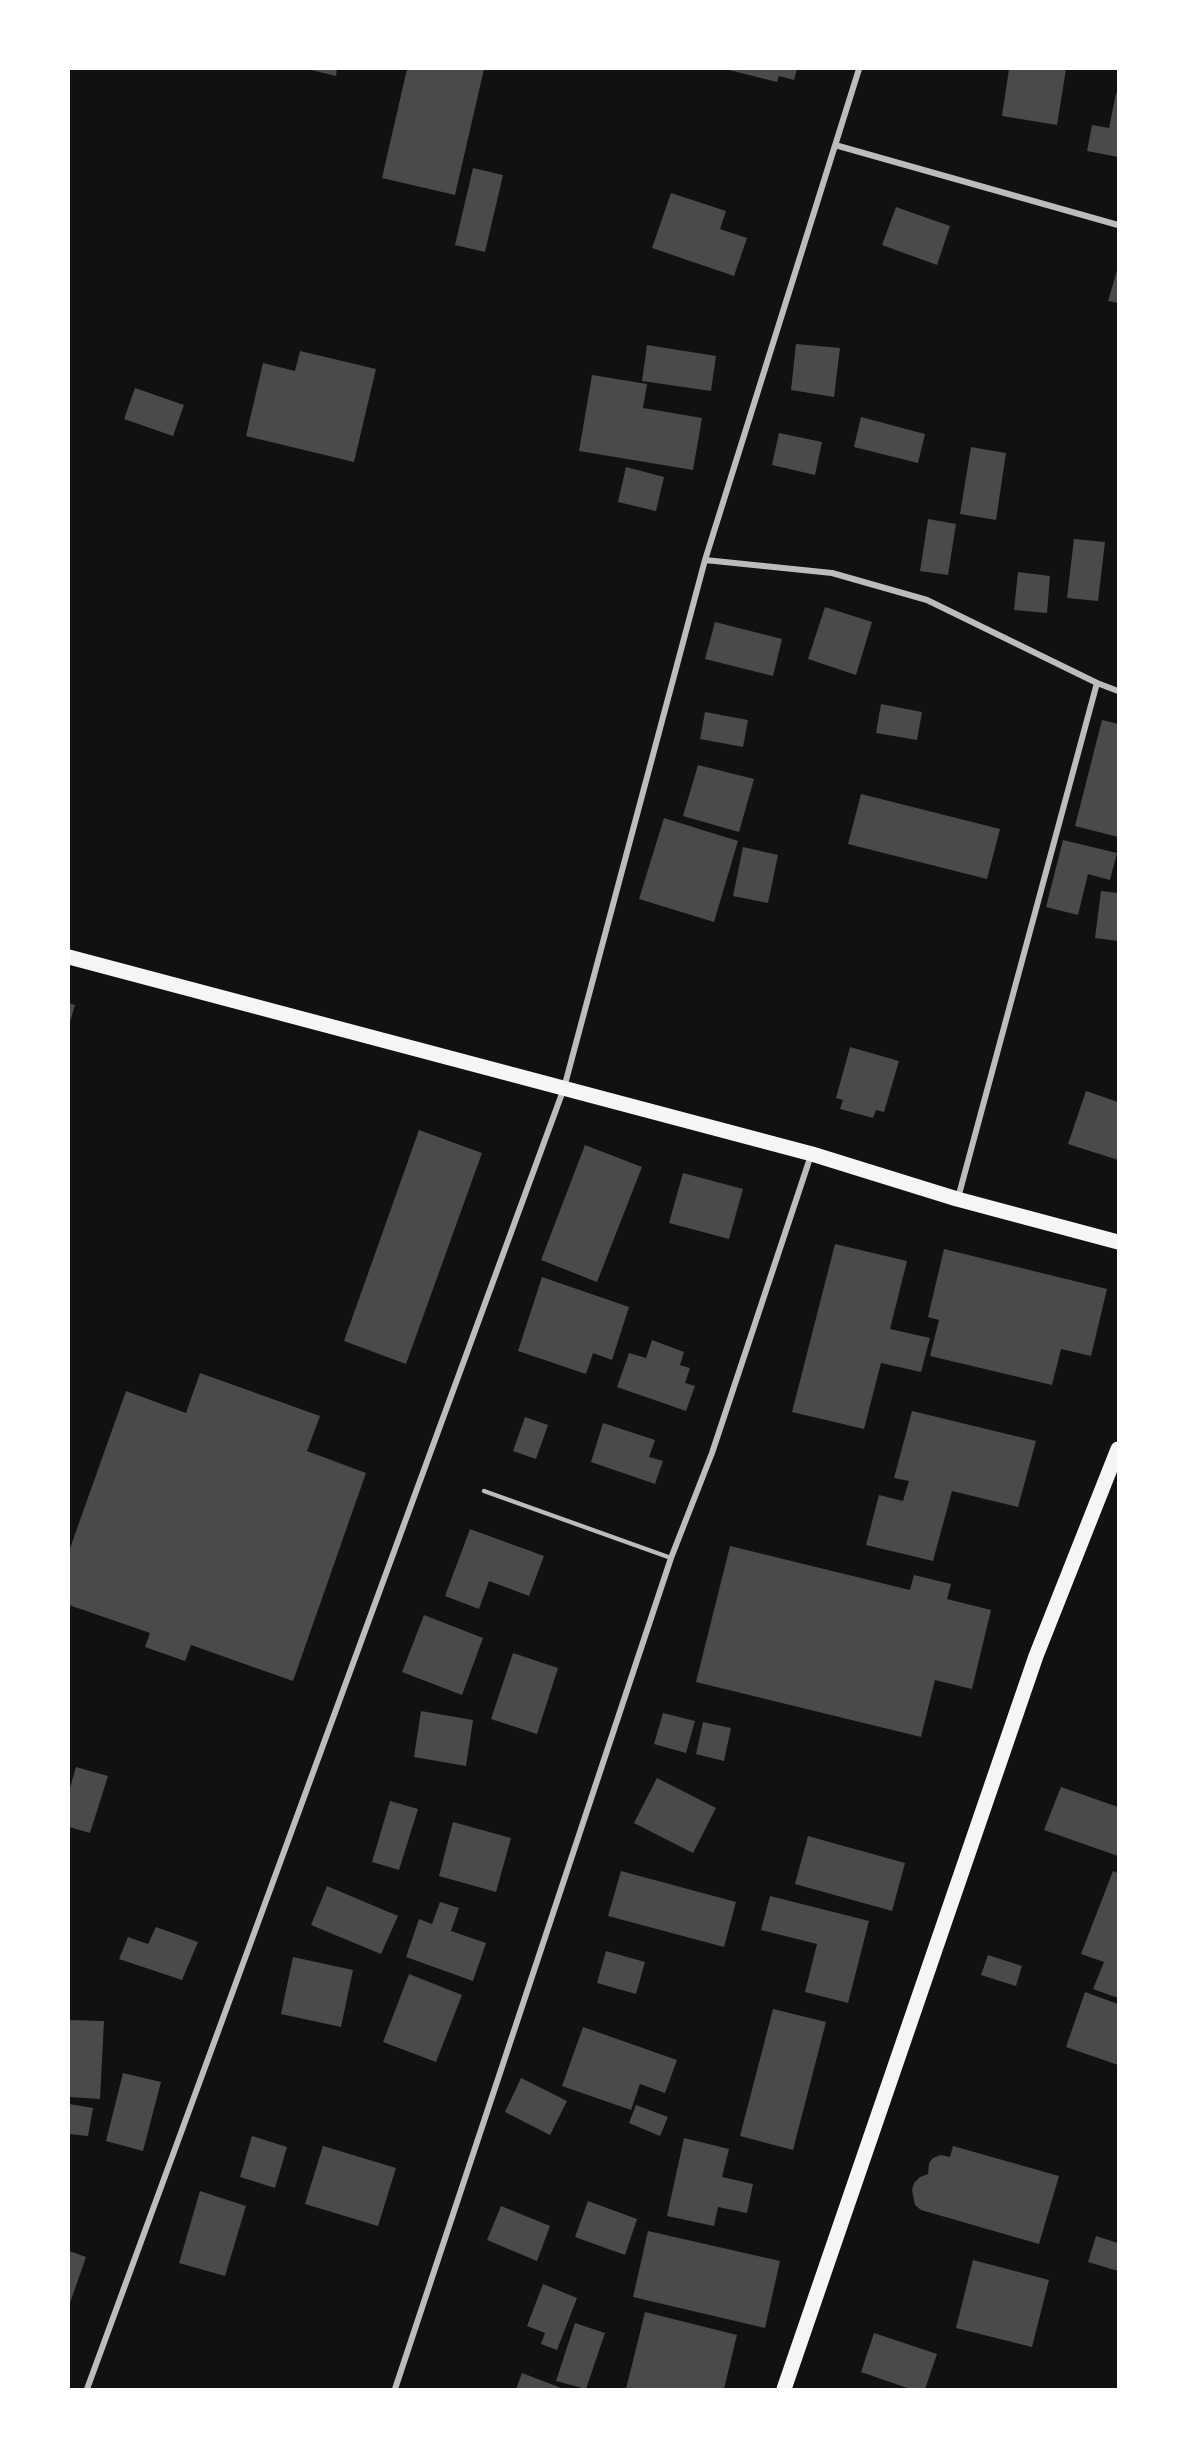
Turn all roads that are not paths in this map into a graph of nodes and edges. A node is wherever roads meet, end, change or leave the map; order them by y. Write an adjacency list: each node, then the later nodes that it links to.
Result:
1 (859, 69): 2 (street)
2 (835, 145): 3 (street); 4 (street)
3 (1118, 225)
4 (705, 560): 5 (street); 8 (street)
5 (1097, 683): 6 (street); 10 (street)
6 (1118, 691)
7 (69, 957): 8 (main road)
8 (564, 1088): 9 (main road); 15 (street)
9 (812, 1154): 10 (main road); 14 (street)
10 (957, 1199): 11 (main road)
11 (1118, 1242)
12 (1118, 1449): 17 (main road)
13 (484, 1491): 14 (lane)
14 (671, 1558): 16 (street)
15 (87, 2389)
16 (395, 2389)
17 (784, 2389)

